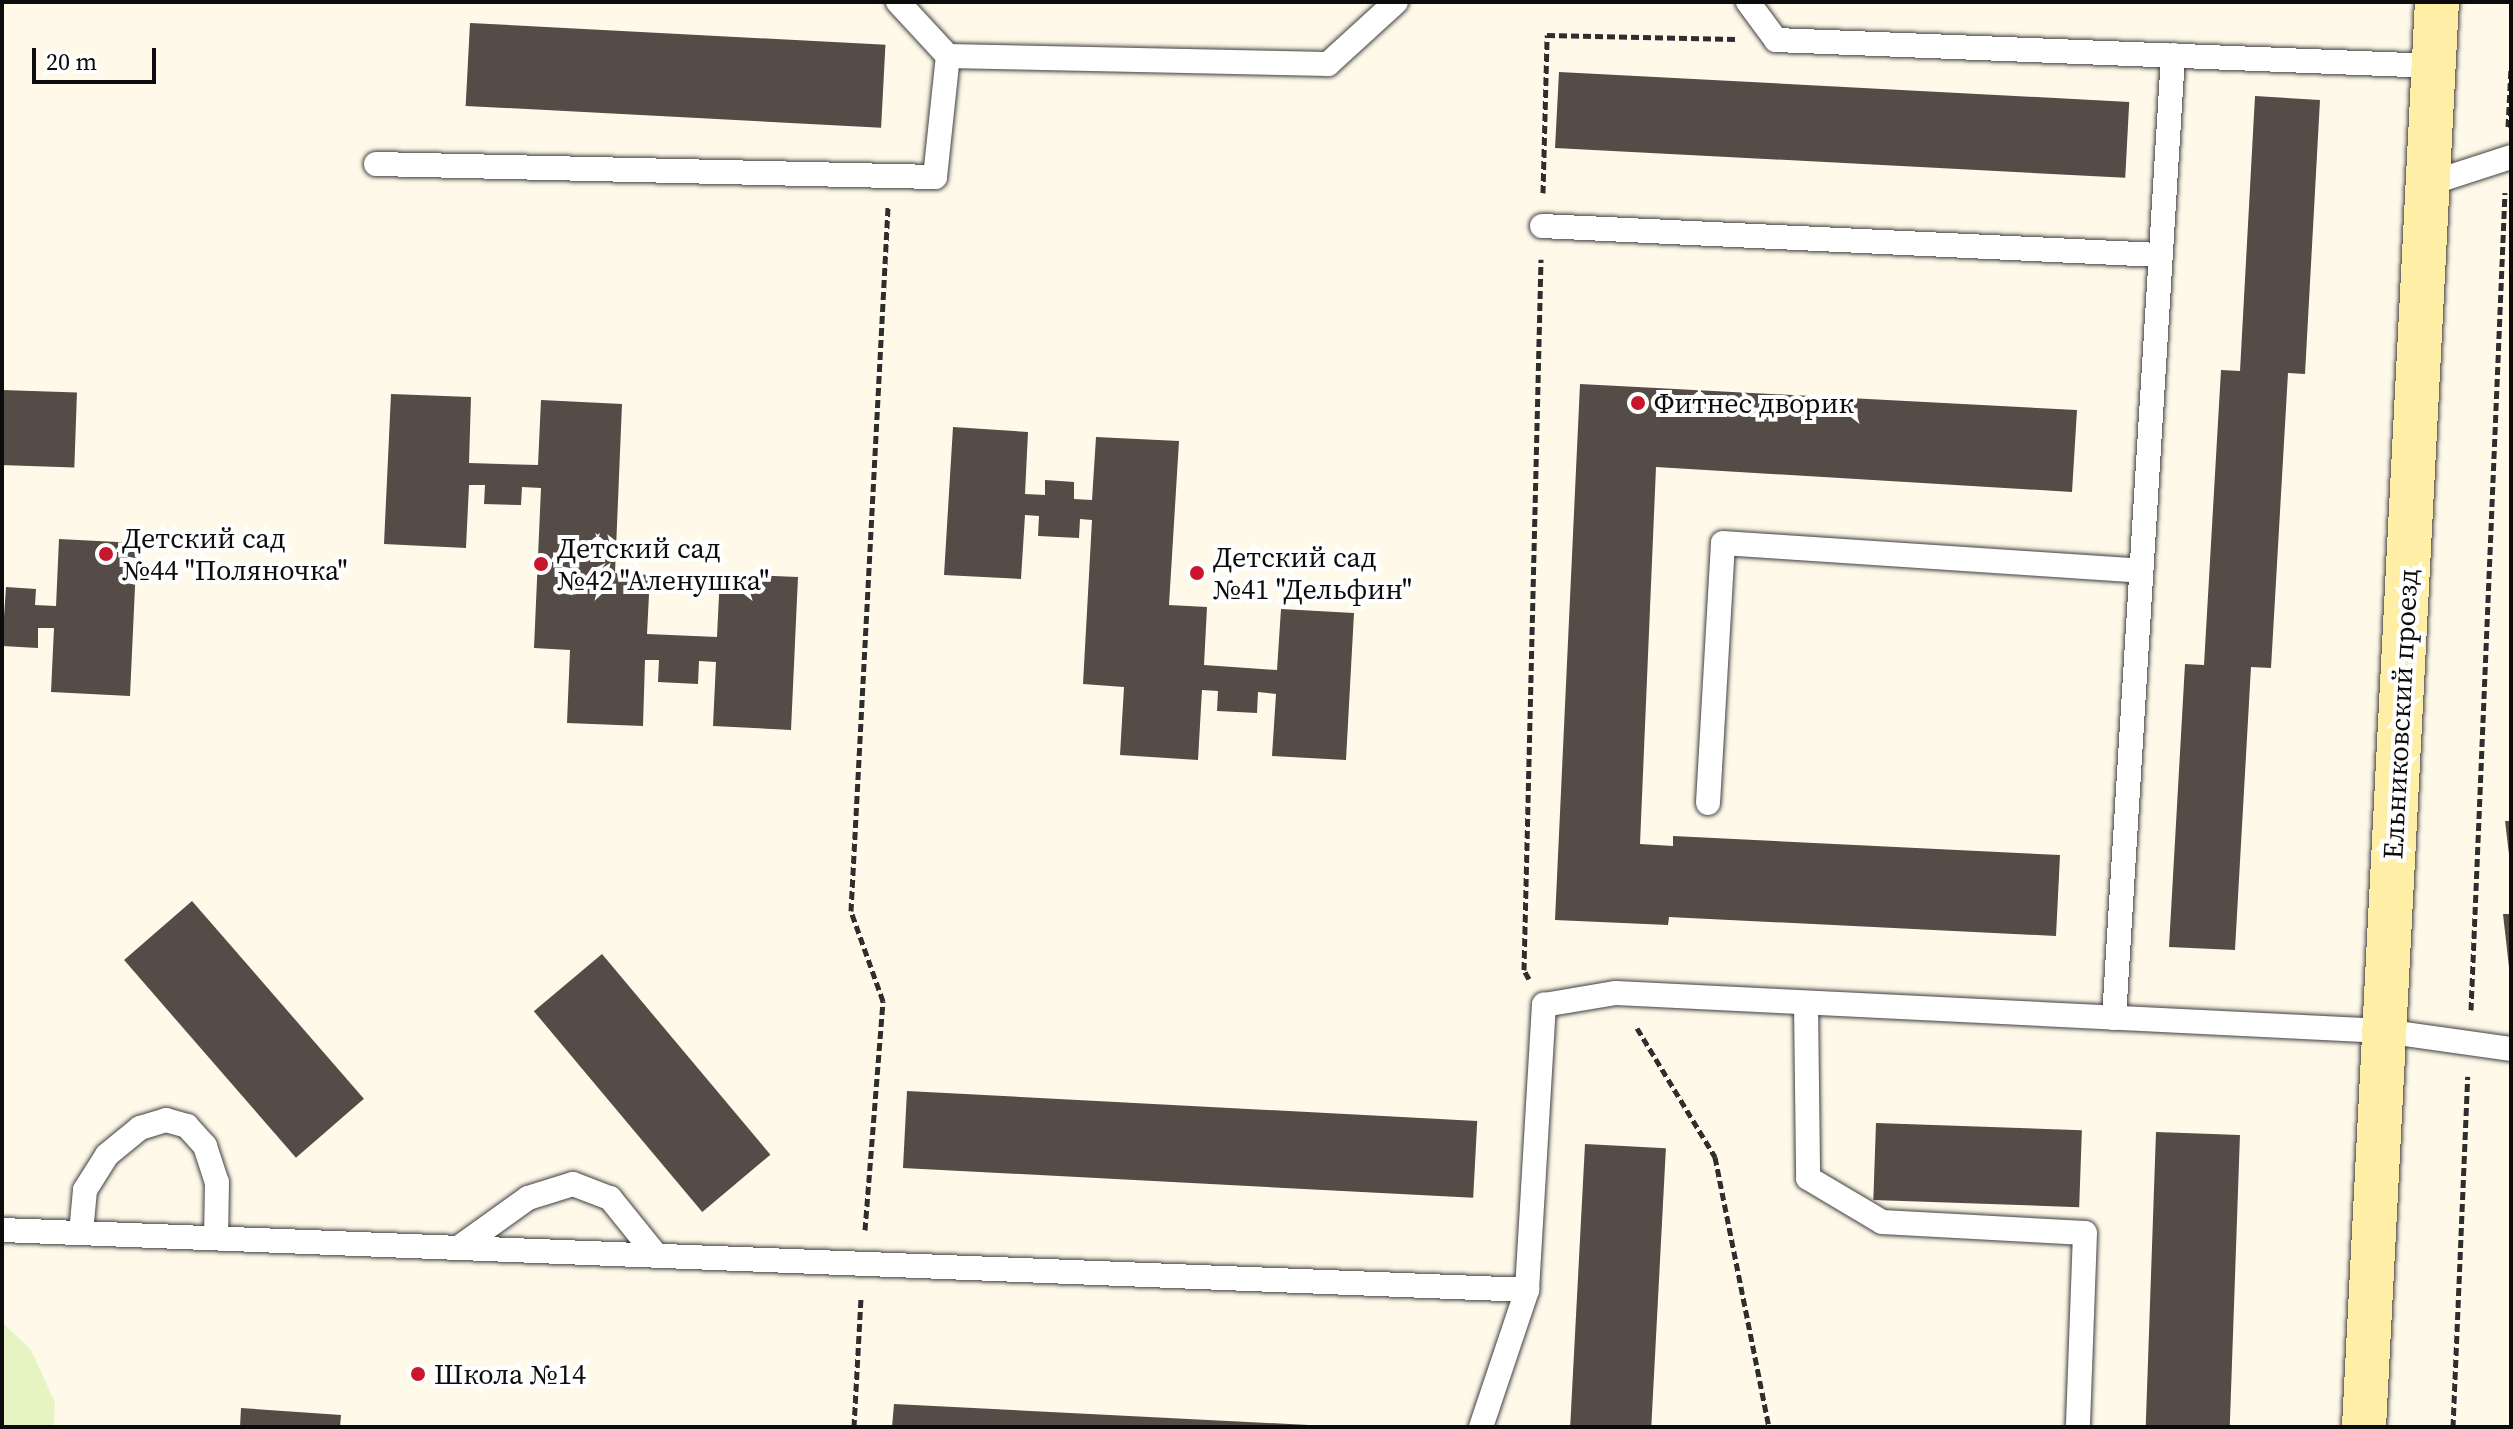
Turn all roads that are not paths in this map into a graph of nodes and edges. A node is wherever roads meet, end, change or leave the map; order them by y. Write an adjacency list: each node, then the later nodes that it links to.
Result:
1 (898, 2): 6 (lane)
2 (1396, 2): 6 (lane)
3 (1748, 2): 5 (lane)
4 (2437, 2): 7 (street, Ельниковский проезд)
5 (2173, 55): 7 (lane); 12 (lane)
6 (948, 56): 9 (lane)
7 (2434, 66): 10 (street, Ельниковский проезд)
8 (2509, 158): 10 (lane)
9 (376, 164)
10 (2428, 184): 17 (street, Ельниковский проезд)
11 (1542, 226): 12 (lane)
12 (2160, 255): 13 (lane)
13 (2141, 571): 14 (lane); 16 (lane)
14 (1708, 803)
15 (1806, 1003): 16 (lane); 24 (lane); 26 (lane)
16 (2114, 1018): 17 (lane)
17 (2384, 1031): 18 (lane); 27 (street, Ельниковский проезд)
18 (2511, 1049)
19 (2, 1230): 20 (lane)
20 (81, 1233): 21 (lane); 21 (lane)
21 (216, 1237): 22 (lane)
22 (461, 1246): 23 (lane); 23 (lane)
23 (656, 1255): 24 (lane)
24 (1527, 1290): 25 (lane)
25 (1481, 1427)
26 (2078, 1427)
27 (2364, 1427)

